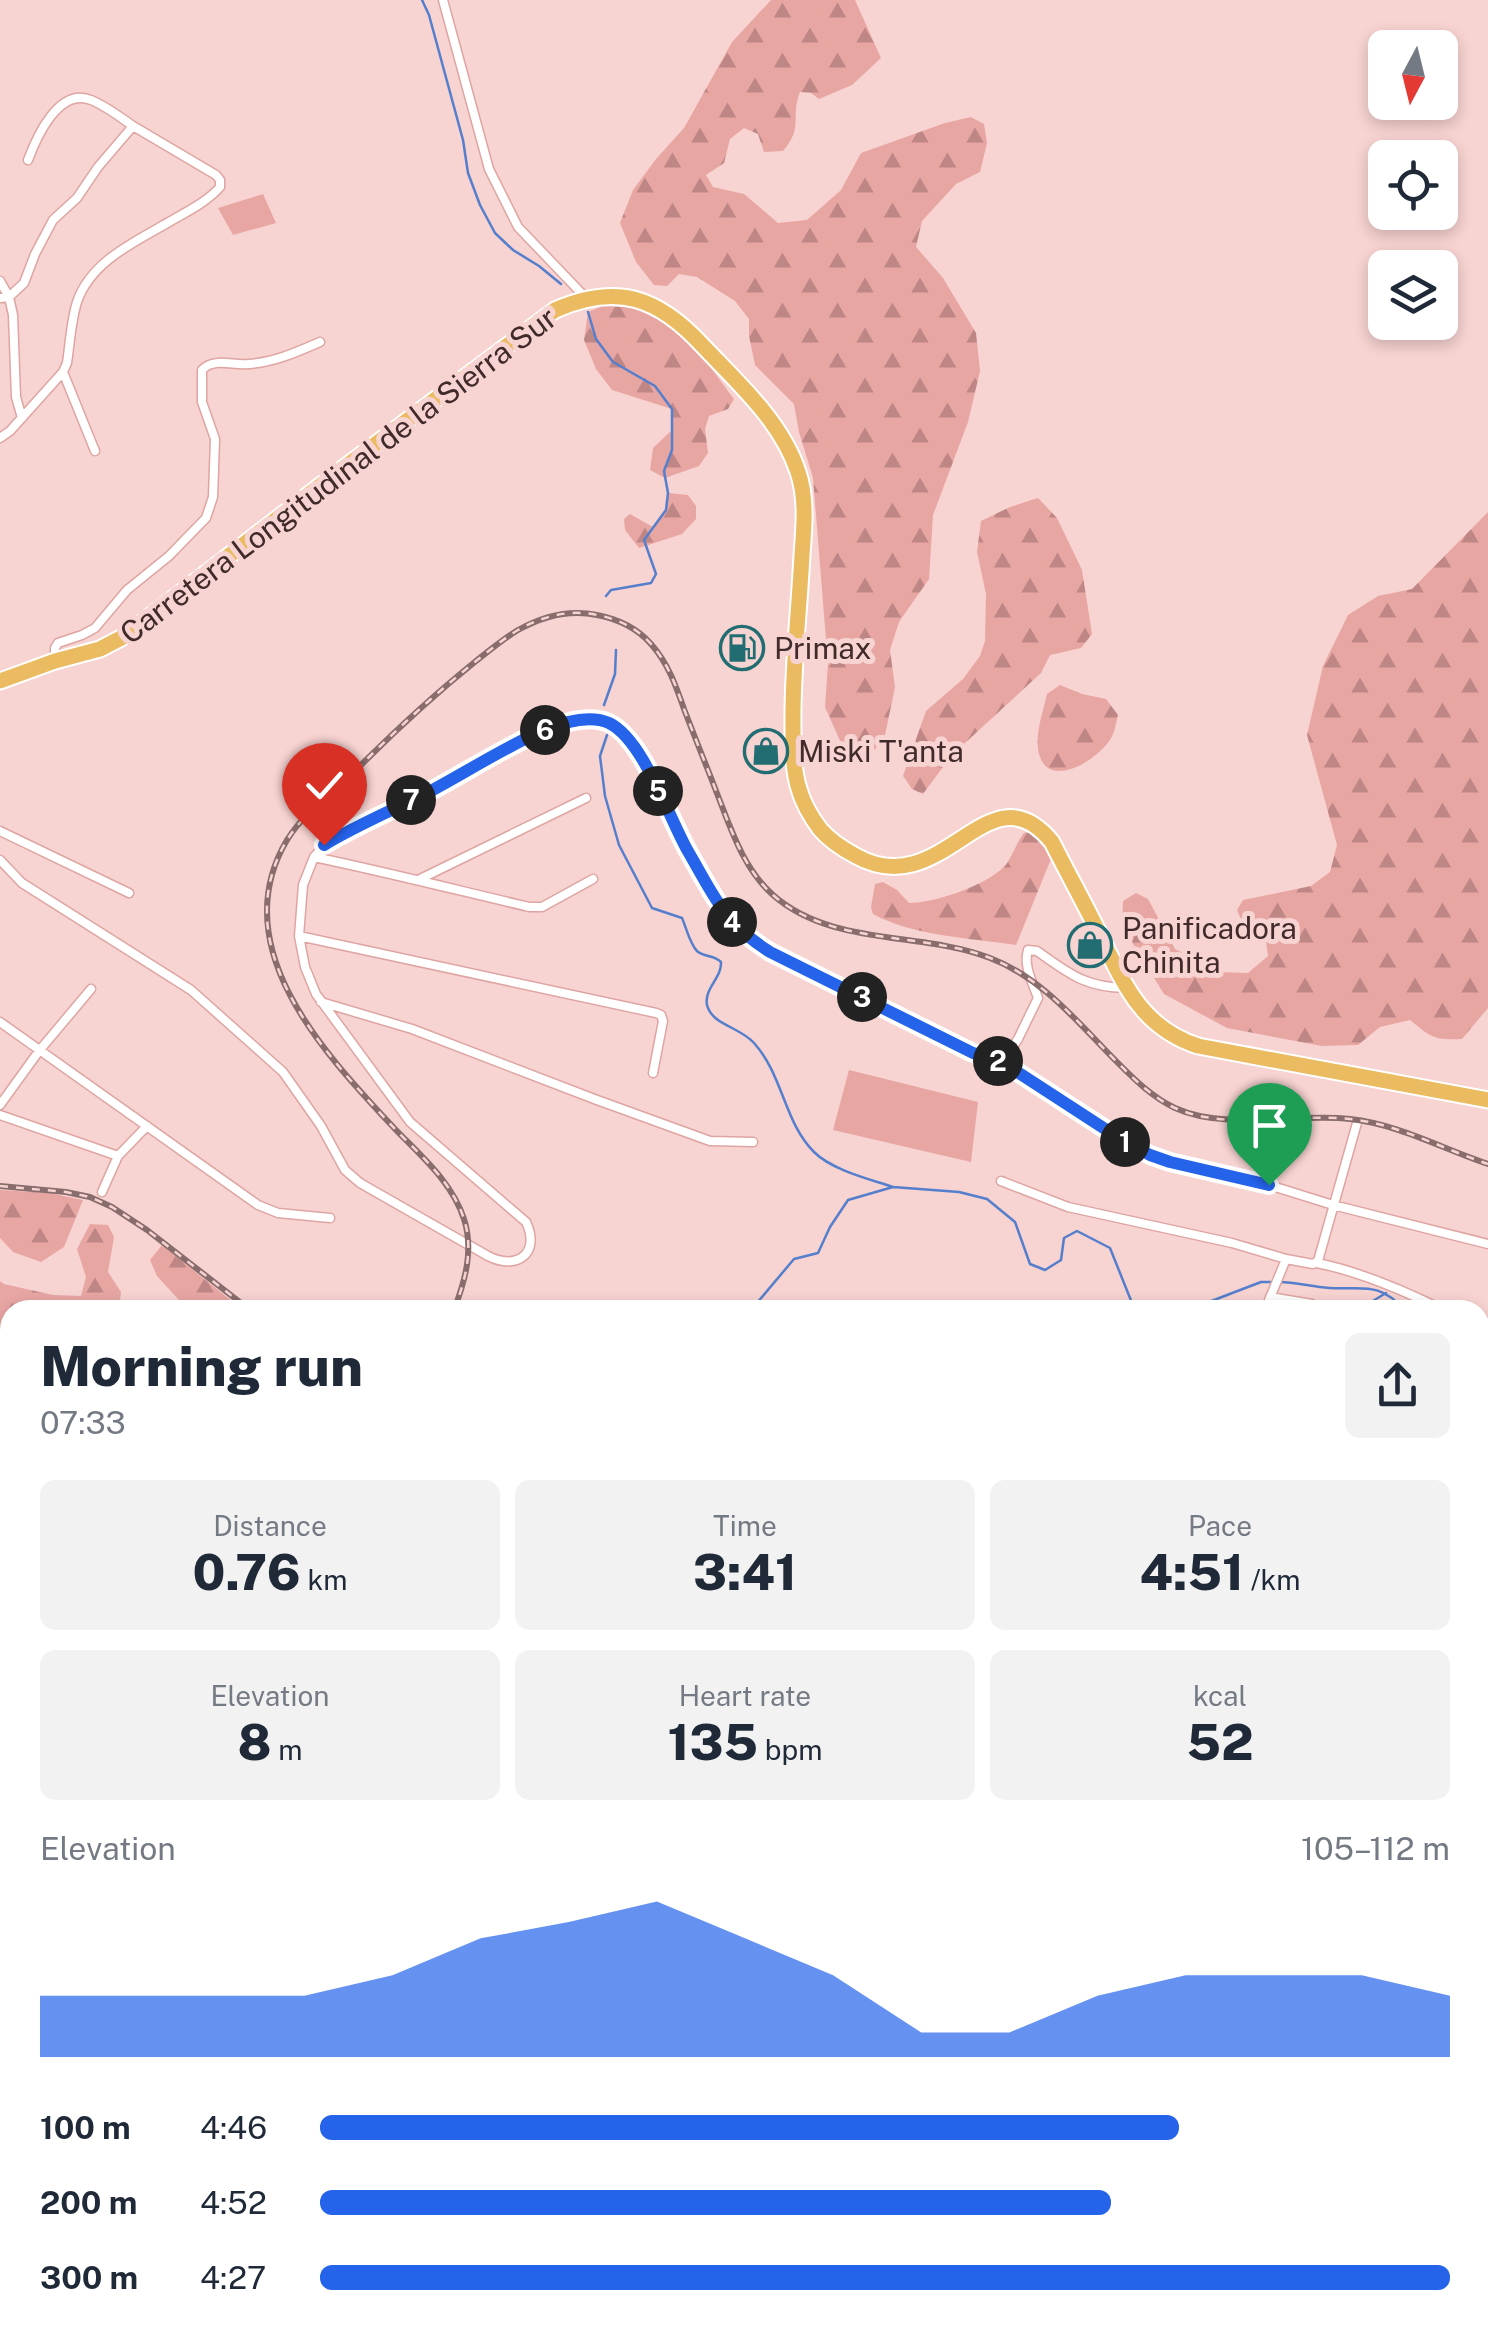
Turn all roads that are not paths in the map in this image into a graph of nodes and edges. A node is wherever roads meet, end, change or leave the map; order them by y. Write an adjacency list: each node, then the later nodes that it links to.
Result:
1 (443, 0): 6 (street)
2 (133, 126): 3 (street); 5 (street); 8 (street)
3 (28, 160)
4 (0, 281): 5 (street)
5 (5, 297): 9 (street)
6 (586, 298): 12 (highway, Carretera Longitudinal de la Sierra Sur); 22 (highway, Carretera Longitudinal de la Sierra Sur)
7 (320, 342): 12 (street)
8 (64, 372): 9 (street); 11 (street)
9 (22, 418): 10 (street)
10 (0, 438)
11 (95, 451)
12 (56, 661): 13 (highway, Carretera Longitudinal de la Sierra Sur)
13 (0, 681)
14 (586, 798): 18 (street)
15 (0, 831): 20 (street)
16 (314, 857): 18 (street); 21 (street); 27 (street)
17 (0, 860): 24 (street)
18 (420, 879): 19 (street)
19 (593, 879)
20 (129, 892)
21 (299, 936): 24 (street); 28 (street)
22 (1126, 988): 27 (street); 29 (highway, Carretera Longitudinal de la Sierra Sur)
23 (91, 989): 26 (street)
24 (321, 1002): 34 (street)
25 (0, 1022): 26 (street)
26 (38, 1051): 30 (street); 33 (street)
27 (1002, 1062): 38 (street)
28 (653, 1074)
29 (1488, 1100)
30 (0, 1105)
31 (0, 1116): 35 (street)
32 (1357, 1124): 38 (street)
33 (147, 1126): 35 (street); 39 (street)
34 (752, 1142)
35 (118, 1156): 37 (street)
36 (1001, 1181): 41 (street)
37 (102, 1192)
38 (1333, 1205): 40 (street); 42 (street)
39 (330, 1218)
40 (1488, 1244)
41 (1286, 1259): 42 (street); 43 (street)
42 (1316, 1263): 46 (street)
43 (1271, 1295): 44 (street); 45 (street)
44 (1269, 1300)
45 (1294, 1300)
46 (1422, 1300)

